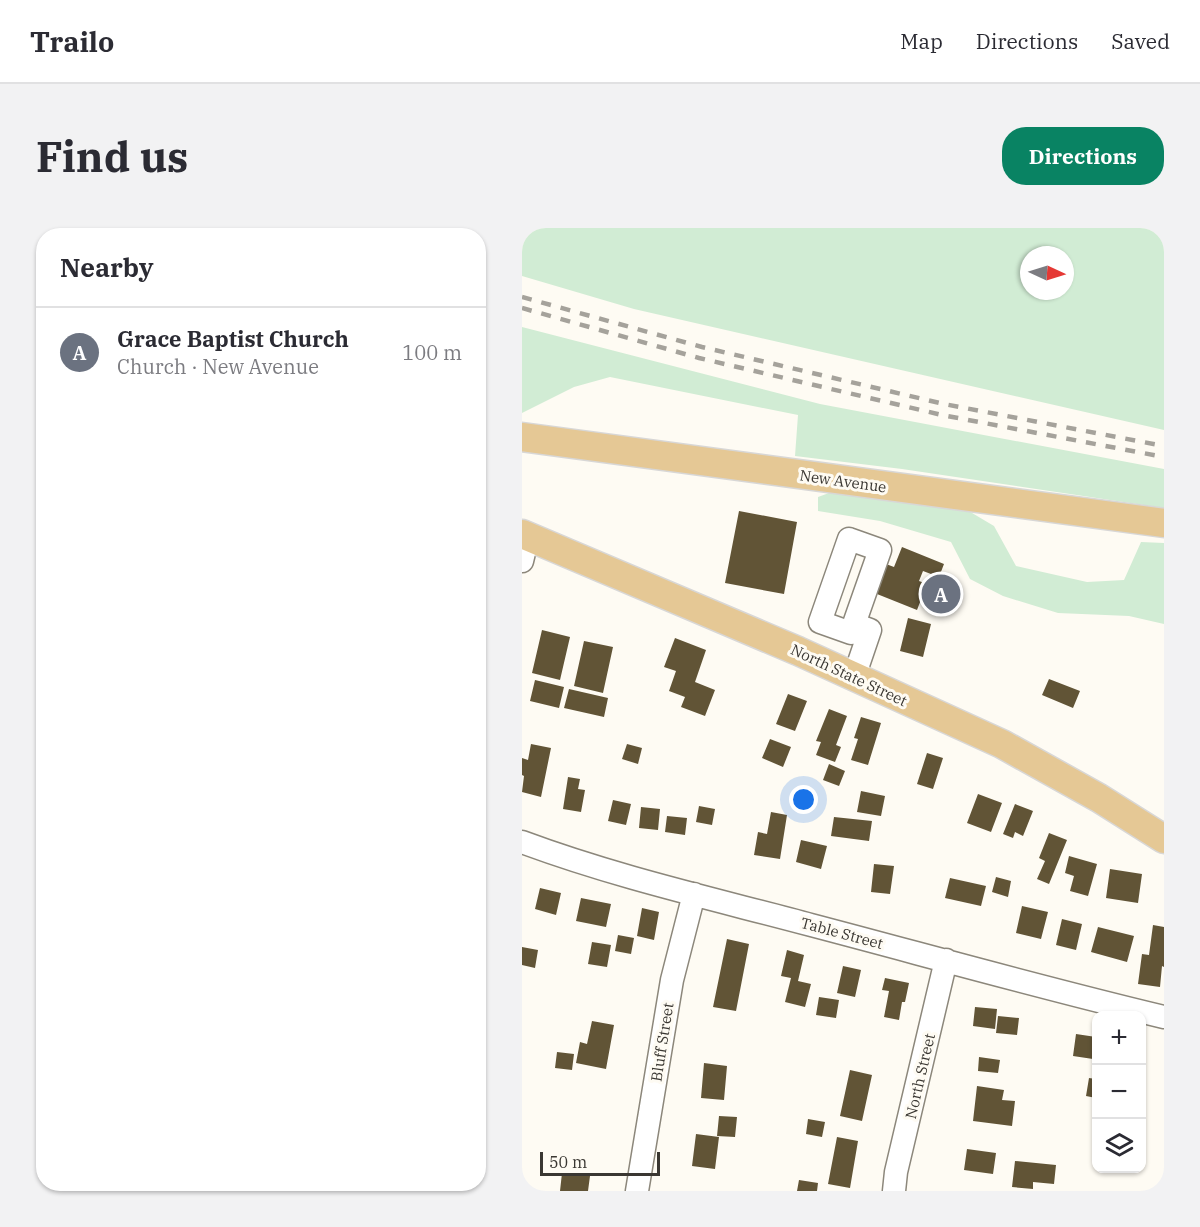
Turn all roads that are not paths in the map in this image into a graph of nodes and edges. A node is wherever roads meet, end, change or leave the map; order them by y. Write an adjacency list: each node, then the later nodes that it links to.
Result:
1 (522, 437): 2 (main road, New Avenue)
2 (1164, 523)
3 (524, 544): 5 (main road, North State Street)
4 (853, 628): 5 (street)
5 (845, 673): 6 (main road, North State Street)
6 (1164, 839)
7 (522, 842): 8 (street, Table Street)
8 (694, 894): 9 (street, Table Street); 11 (street, Bluff Street)
9 (946, 960): 10 (street, Table Street); 12 (street, North Street)
10 (1164, 1017)
11 (637, 1191)
12 (894, 1191)

